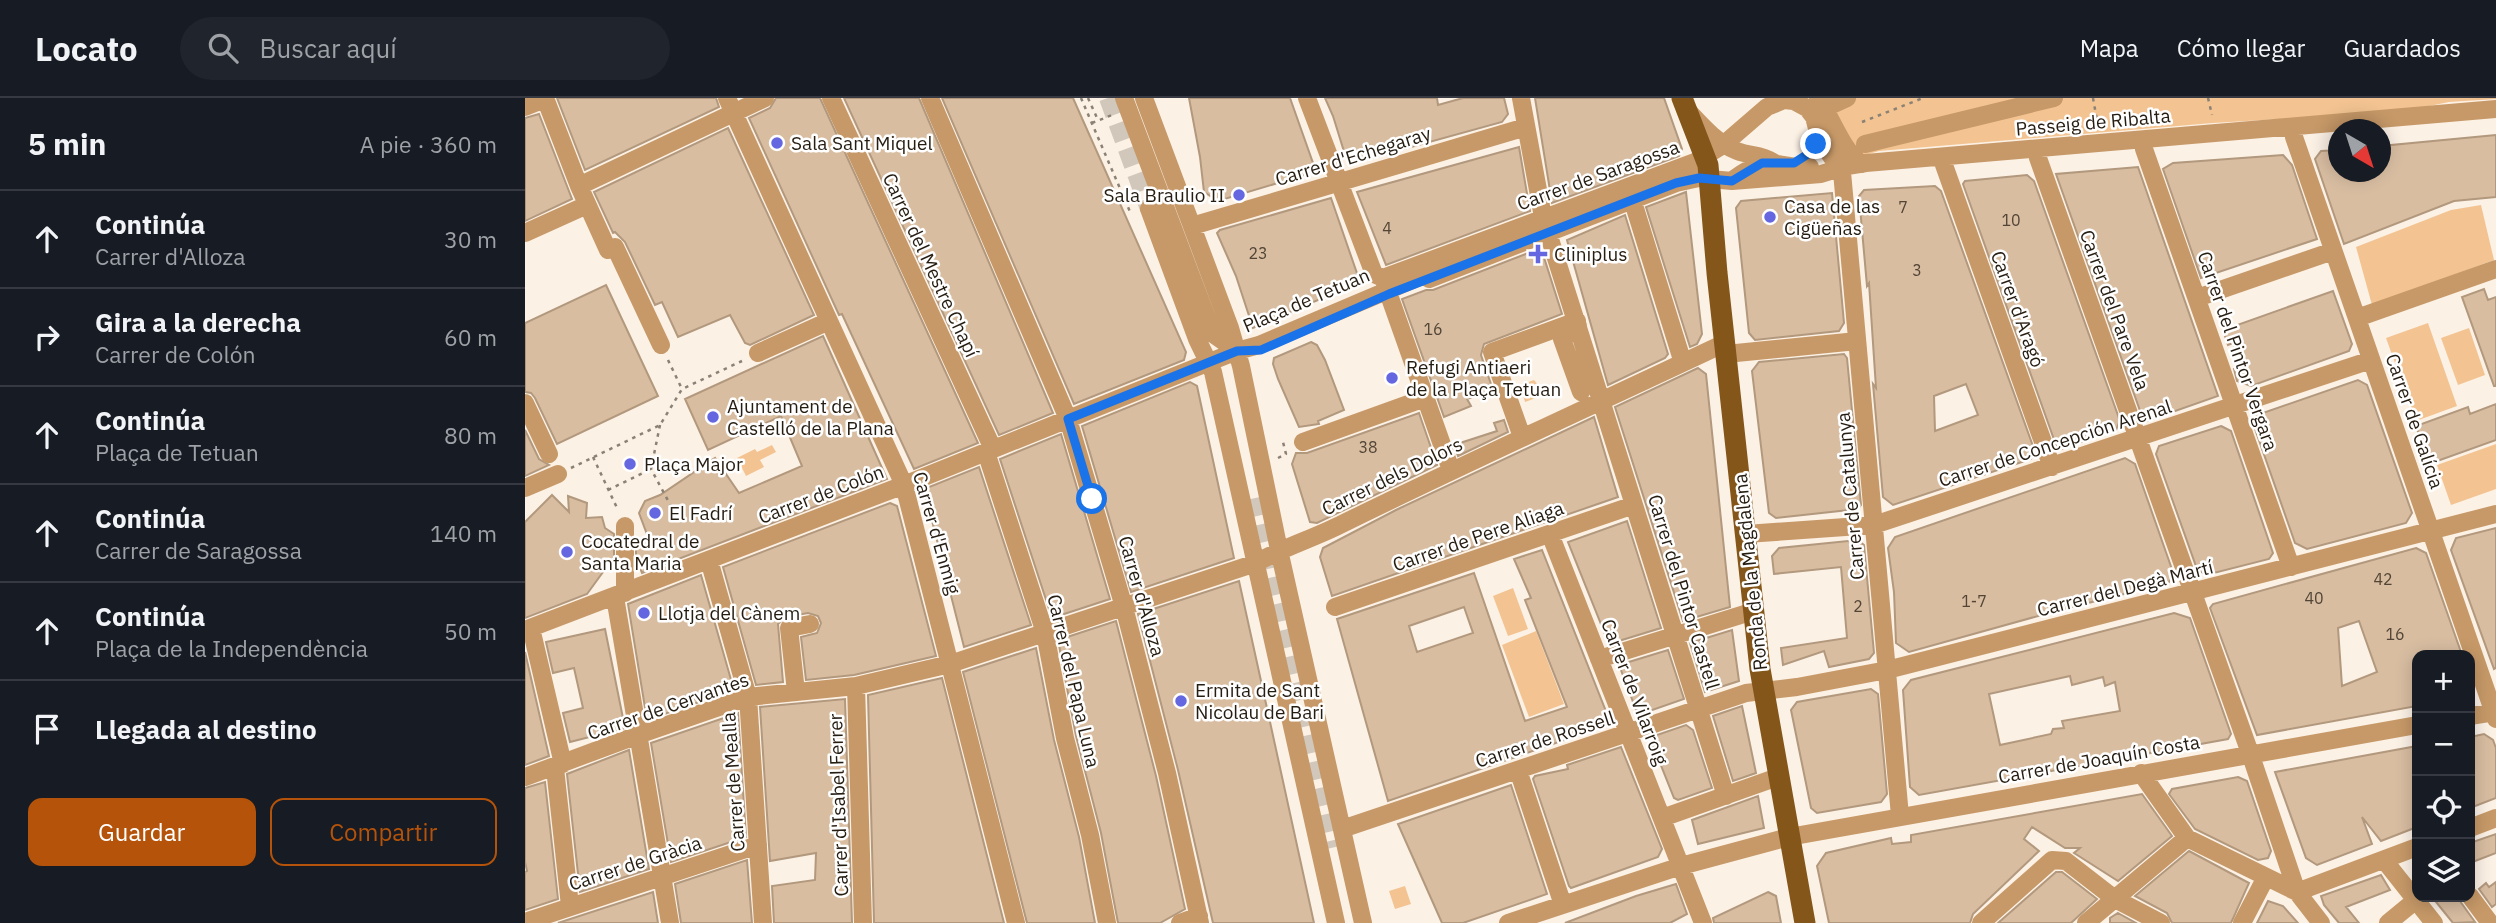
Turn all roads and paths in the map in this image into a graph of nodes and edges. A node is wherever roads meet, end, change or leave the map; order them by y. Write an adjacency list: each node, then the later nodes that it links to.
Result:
1 (545, 98): 19 (street); 43 (street)
2 (765, 98): 17 (street)
3 (831, 98): 84 (street, Carrer del Mestre Chapí)
4 (930, 98): 76 (street, Carrer d'Alloza)
5 (1088, 98): 22 (path)
6 (1145, 98): 49 (street)
7 (1307, 98): 42 (street)
8 (1521, 98): 27 (street)
9 (1804, 98): 21 (street)
10 (1847, 98): 21 (street)
11 (1923, 98): 24 (path)
12 (2054, 98): 32 (street)
13 (2093, 98): 29 (path)
14 (2208, 98): 26 (path)
15 (1126, 103): 22 (path); 56 (street)
16 (1685, 104): 33 (main road, Ronda de la Magdalena)
17 (731, 105): 43 (street); 58 (street, Carrer d'Enmig)
18 (1761, 105): 21 (street); 33 (street, Carrer de Saragossa); 36 (street)
19 (525, 107)
20 (2496, 109): 37 (street, Passeig de Ribalta)
21 (1818, 114): 36 (street); 37 (street); 39 (street)
22 (1098, 120): 25 (path)
23 (2496, 120): 28 (street)
24 (1862, 122)
25 (1092, 123)
26 (2213, 123)
27 (1526, 127): 42 (street, Carrer d'Echegaray); 48 (street)
28 (2391, 129)
29 (2099, 131)
30 (2328, 134): 31 (street, Passeig de Ribalta)
31 (2294, 137): 34 (street, Passeig de Ribalta); 51 (street, Carrer de Galícia)
32 (1865, 144)
33 (1715, 147): 36 (street); 40 (main road, Ronda de la Magdalena); 44 (street, Carrer de Saragossa)
34 (2144, 149): 35 (street, Passeig de Ribalta); 55 (street, Carrer del Pintor Vergara)
35 (2038, 158): 38 (street, Passeig de Ribalta); 80 (street, Carrer del Pare Vela)
36 (1774, 160): 39 (street); 41 (street)
37 (1862, 164): 39 (street, Passeig de Ribalta)
38 (1944, 166): 39 (street, Passeig de Ribalta); 88 (street, Carrer d'Aragó)
39 (1839, 170): 41 (street, Carrer de Saragossa); 60 (street, Carrer de Catalunya)
40 (1709, 179): 41 (street, Carrer de Saragossa); 44 (street, Carrer de Saragossa); 47 (main road, Ronda de la Magdalena)
41 (1732, 181): 47 (street)
42 (1339, 182): 49 (street, Carrer d'Echegaray); 53 (street)
43 (579, 186): 45 (street)
44 (1630, 193): 48 (street, Carrer de Saragossa); 68 (street)
45 (587, 205): 50 (street); 61 (street)
46 (1149, 209): 56 (street)
47 (1712, 218): 62 (main road, Ronda de la Magdalena)
48 (1546, 225): 53 (street, Carrer de Saragossa); 59 (street)
49 (1192, 226): 54 (street)
50 (525, 233)
51 (2333, 251): 55 (street); 57 (street, Carrer de Galícia)
52 (2496, 269): 57 (street)
53 (1383, 284): 63 (street, Plaça de Tetuan); 70 (street, Plaça de Tetuan)
54 (1219, 298): 56 (street); 63 (street)
55 (2197, 298): 73 (street, Carrer del Pintor Vergara)
56 (1194, 307): 63 (street); 67 (street)
57 (2357, 318): 66 (street, Carrer de Galícia)
58 (829, 321): 65 (street); 92 (street, Carrer d'Enmig)
59 (1577, 323): 71 (street); 79 (street)
60 (1857, 341): 62 (street, Carrer dels Dolors); 98 (street, Carrer de Catalunya)
61 (661, 345): 69 (path)
62 (1726, 348): 68 (street, Carrer dels Dolors); 102 (main road, Ronda de la Magdalena)
63 (1237, 351): 67 (street, Plaça de Tetuan); 74 (street)
64 (1576, 351): 71 (street)
65 (758, 353): 69 (path)
66 (2371, 360): 73 (street, Carrer de Concepción Arenal); 100 (street, Carrer de Galícia)
67 (1208, 362): 75 (street); 76 (street, Carrer de Colón)
68 (1683, 363): 71 (street, Carrer dels Dolors)
69 (683, 389): 77 (path)
70 (1425, 398): 82 (street); 90 (street, Plaça de Tetuan)
71 (1593, 399): 79 (street, Carrer dels Dolors); 95 (street, Carrer del Pintor Castell)
72 (525, 403): 86 (street)
73 (2236, 405): 80 (street, Carrer de Concepción Arenal); 106 (street, Carrer del Pintor Vergara)
74 (1249, 406): 75 (street); 81 (street)
75 (1222, 411): 83 (street)
76 (1068, 419): 84 (street, Carrer de Colón); 109 (street, Carrer d'Alloza)
77 (660, 425): 87 (path); 89 (path)
78 (1282, 438): 85 (path)
79 (1522, 438): 90 (street, Carrer dels Dolors)
80 (2138, 438): 88 (street, Carrer de Concepción Arenal); 107 (street, Carrer del Pare Vela)
81 (1256, 441): 83 (street); 103 (street)
82 (1303, 442)
83 (1230, 447): 105 (street)
84 (990, 450): 92 (street, Carrer de Colón); 114 (street, Carrer del Papa Luna)
85 (1285, 450)
86 (549, 454)
87 (593, 457): 91 (path); 94 (path)
88 (2052, 467): 98 (street, Carrer de Concepción Arenal)
89 (651, 469): 94 (path); 97 (path)
90 (1451, 470): 103 (street, Carrer dels Dolors)
91 (558, 474): 93 (street)
92 (905, 485): 104 (street, Carrer de Colón); 117 (street, Carrer d'Enmig)
93 (525, 488)
94 (608, 490): 99 (path)
95 (1634, 505): 101 (street, Carrer de Pere Aliaga); 115 (street, Carrer del Pintor Castell)
96 (2496, 514): 100 (street, Carrer del Degà Martí)
97 (678, 519)
98 (1874, 525): 102 (street, Carrer de Concepción Arenal); 118 (street, Carrer de Catalunya)
99 (625, 526): 108 (street)
100 (2431, 531): 106 (street, Carrer del Degà Martí); 124 (street, Carrer de Galícia)
101 (1550, 534): 110 (street, Carrer de Pere Aliaga); 116 (street, Carrer de Vilarroig)
102 (1746, 534): 111 (main road, Ronda de la Magdalena)
103 (1279, 550): 105 (street, Carrer dels Dolors); 142 (street)
104 (709, 560): 108 (street, Carrer de Colón); 122 (street, Carrer de Mealla)
105 (1256, 563): 109 (street, Carrer dels Dolors); 159 (street)
106 (2291, 567): 107 (street, Carrer del Degà Martí)
107 (2193, 592): 118 (street, Carrer del Degà Martí); 129 (street, Carrer del Pare Vela)
108 (620, 595): 113 (street, Carrer de Colón); 128 (street)
109 (1124, 607): 114 (street, Carrer de Cervantes); 158 (street, Carrer d'Alloza)
110 (1335, 607)
111 (1754, 611): 115 (street); 121 (main road, Ronda de la Magdalena)
112 (810, 624): 120 (street)
113 (528, 629): 130 (street)
114 (1045, 633): 117 (street, Carrer de Cervantes); 166 (street, Carrer del Papa Luna)
115 (1675, 636): 116 (street); 123 (street, Carrer del Pintor Castell)
116 (1599, 659): 127 (street, Carrer de Vilarroig)
117 (950, 664): 119 (street, Carrer de Cervantes); 165 (street, Carrer d'Enmig)
118 (1887, 670): 121 (street, Carrer del Degà Martí); 136 (street, Carrer de Catalunya)
119 (856, 685): 120 (street, Carrer de Cervantes); 164 (street, Carrer d'Isabel Ferrer)
120 (796, 692): 122 (street, Carrer de Cervantes)
121 (1763, 692): 123 (street, Carrer de Rossell); 133 (main road, Ronda de la Magdalena)
122 (748, 697): 128 (street, Carrer de Cervantes); 143 (street, Carrer de Mealla)
123 (1698, 709): 127 (street, Carrer de Rossell); 135 (street, Carrer del Pintor Castell)
124 (2495, 715): 125 (street)
125 (2475, 716)
126 (2412, 726): 129 (street, Carrer de Joaquín Costa)
127 (1628, 733): 131 (street, Carrer de Rossell); 137 (street, Carrer de Vilarroig)
128 (638, 735): 130 (street, Carrer de Cervantes); 147 (street)
129 (2250, 753): 132 (street, Carrer de Joaquín Costa); 149 (street, Carrer del Pare Vela)
130 (559, 766): 134 (street, Carrer de Cervantes); 156 (street)
131 (1518, 770): 142 (street, Carrer de Rossell); 155 (street)
132 (2141, 773): 136 (street, Carrer de Joaquín Costa); 141 (street)
133 (1778, 777): 135 (street); 140 (main road, Ronda de la Magdalena)
134 (525, 778)
135 (1725, 796): 137 (street)
136 (1900, 816): 140 (street, Carrer de Joaquín Costa)
137 (1662, 818): 146 (street, Carrer de Vilarroig)
138 (2496, 818): 139 (street)
139 (2475, 826)
140 (1789, 837): 146 (street, Carrer de Joaquín Costa); 169 (main road, Ronda de la Magdalena)
141 (2187, 838): 148 (street); 151 (street)
142 (1337, 841): 157 (street); 159 (street)
143 (758, 845): 147 (street, Carrer de Gràcia); 163 (street, Carrer de Mealla)
144 (2412, 849): 145 (street)
145 (2383, 860): 149 (street); 150 (street)
146 (1681, 866): 155 (street, Carrer de Joaquín Costa); 160 (street, Carrer de Vilarroig)
147 (663, 875): 156 (street, Carrer de Gràcia); 162 (street)
148 (2266, 877): 149 (street); 173 (street)
149 (2297, 892): 174 (street)
150 (2412, 895)
151 (2115, 899): 170 (street); 171 (street); 172 (street)
152 (2414, 902): 175 (street)
153 (2418, 902): 176 (street)
154 (2474, 902): 177 (street)
155 (1563, 905): 168 (street, Carrer de Joaquín Costa)
156 (570, 906): 161 (street, Carrer de Gràcia)
157 (1362, 918)
158 (1199, 919): 167 (street)
159 (1335, 920)
160 (1697, 921)
161 (525, 922)
162 (670, 923)
163 (763, 923)
164 (863, 923)
165 (1016, 923)
166 (1107, 923)
167 (1180, 923)
168 (1508, 923)
169 (1805, 923)
170 (1981, 923)
171 (2086, 923)
172 (2161, 923)
173 (2242, 923)
174 (2321, 923)
175 (2388, 923)
176 (2434, 923)
177 (2490, 923)

